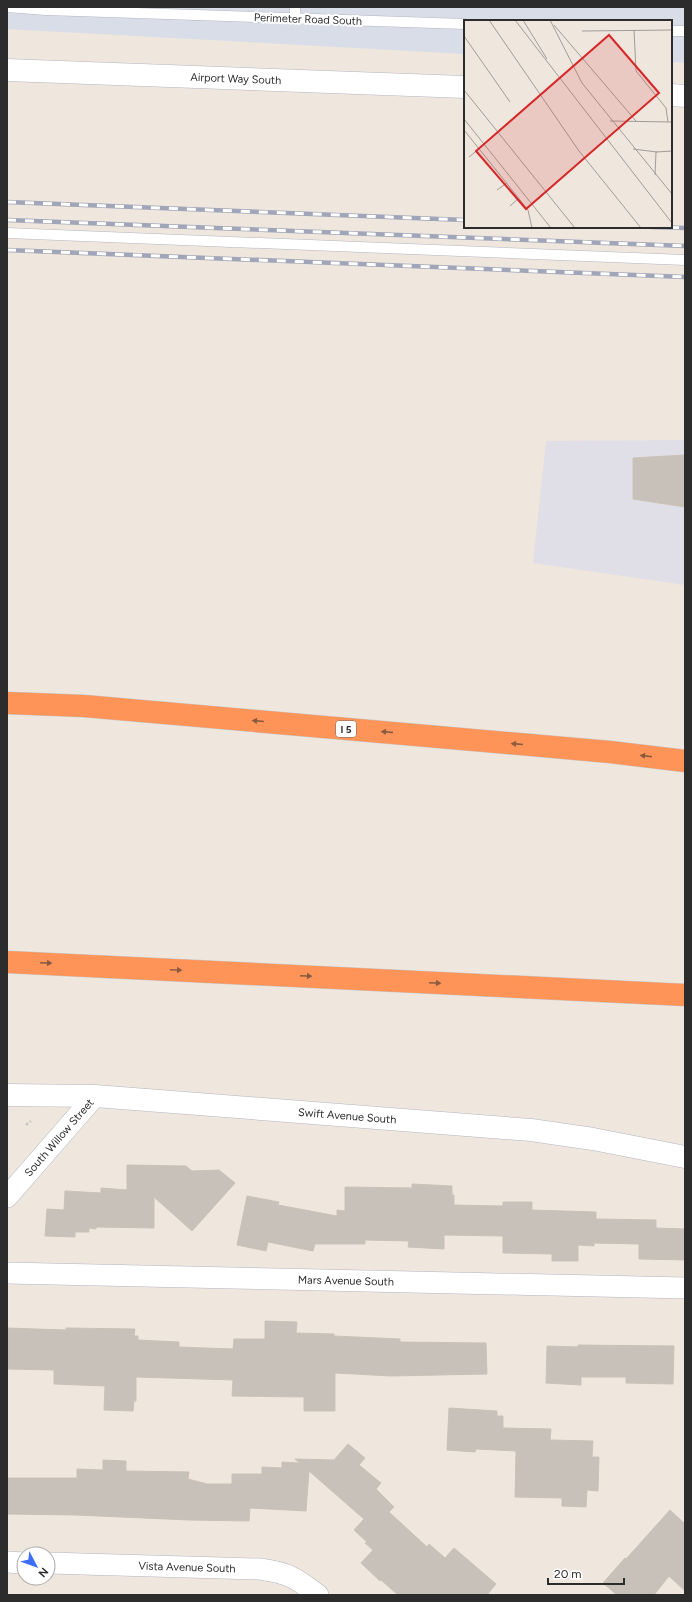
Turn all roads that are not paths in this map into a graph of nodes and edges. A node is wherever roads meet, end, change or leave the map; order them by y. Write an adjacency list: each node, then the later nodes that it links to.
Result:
1 (7, 7): 3 (lane, Perimeter Road South)
2 (295, 7): 4 (lane)
3 (113, 9): 4 (lane, Perimeter Road South)
4 (295, 19): 5 (lane, Perimeter Road South)
5 (464, 24)
6 (672, 31): 7 (lane)
7 (685, 31)
8 (7, 70): 9 (street, Airport Way South)
9 (464, 87)
10 (672, 95): 11 (street)
11 (685, 96)
12 (7, 233): 13 (lane)
13 (685, 260)
14 (7, 703): 15 (highway, I 5, one-way to 14)
15 (685, 761)
16 (7, 962): 17 (highway, one-way to 17)
17 (685, 995)
18 (7, 1095): 19 (street, Swift Avenue South)
19 (95, 1096): 20 (street, Swift Avenue South); 21 (street, South Willow Street)
20 (685, 1157)
21 (7, 1197)
22 (7, 1273): 23 (street, Mars Avenue South)
23 (685, 1288)
24 (56, 1563): 25 (street, Vista Avenue South)
25 (318, 1595)

